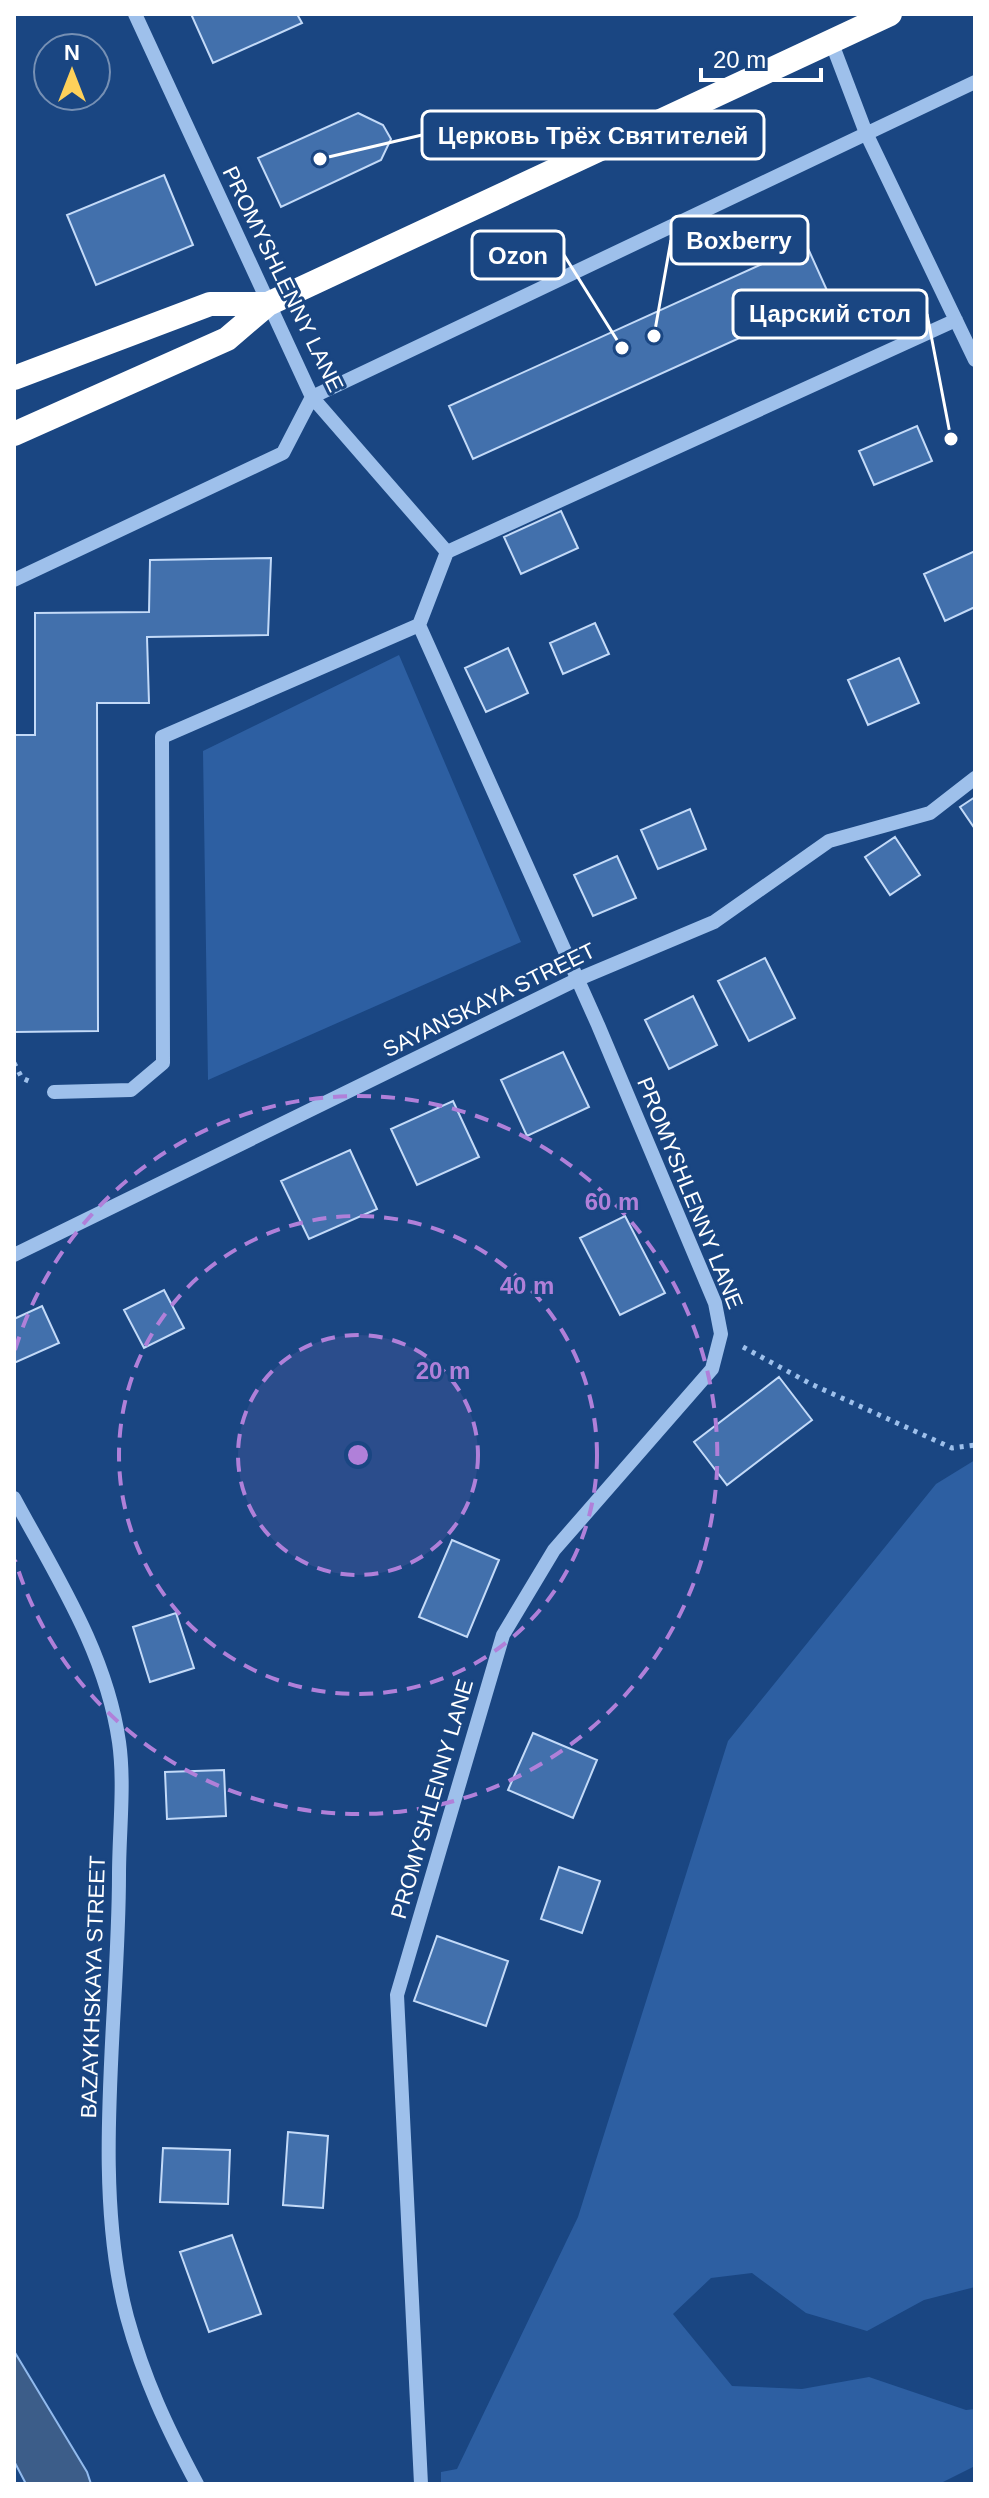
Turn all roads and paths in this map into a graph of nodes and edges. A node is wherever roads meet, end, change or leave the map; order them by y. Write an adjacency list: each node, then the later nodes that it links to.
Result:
1 (135, 14): 6 (street, PROMYSHLENNY LANE)
2 (890, 14): 3 (highway)
3 (831, 41): 5 (street); 6 (highway)
4 (975, 82): 5 (street)
5 (866, 133): 7 (street); 10 (street)
6 (268, 304): 9 (highway); 10 (street, PROMYSHLENNY LANE); 11 (highway)
7 (956, 320): 8 (street); 12 (street)
8 (975, 360)
9 (14, 378)
10 (312, 397): 12 (street, PROMYSHLENNY LANE); 13 (street)
11 (14, 434)
12 (447, 552): 14 (street)
13 (14, 580)
14 (419, 625): 16 (street, PROMYSHLENNY LANE); 17 (street)
15 (975, 778): 16 (street, SAYANSKAYA STREET)
16 (576, 980): 18 (street, SAYANSKAYA STREET); 19 (street, PROMYSHLENNY LANE)
17 (54, 1092)
18 (14, 1255)
19 (721, 1334): 20 (path); 23 (street, PROMYSHLENNY LANE)
20 (975, 1445)
21 (14, 1498): 22 (street, BAZAYKHSKAYA STREET)
22 (197, 2484)
23 (421, 2484)

